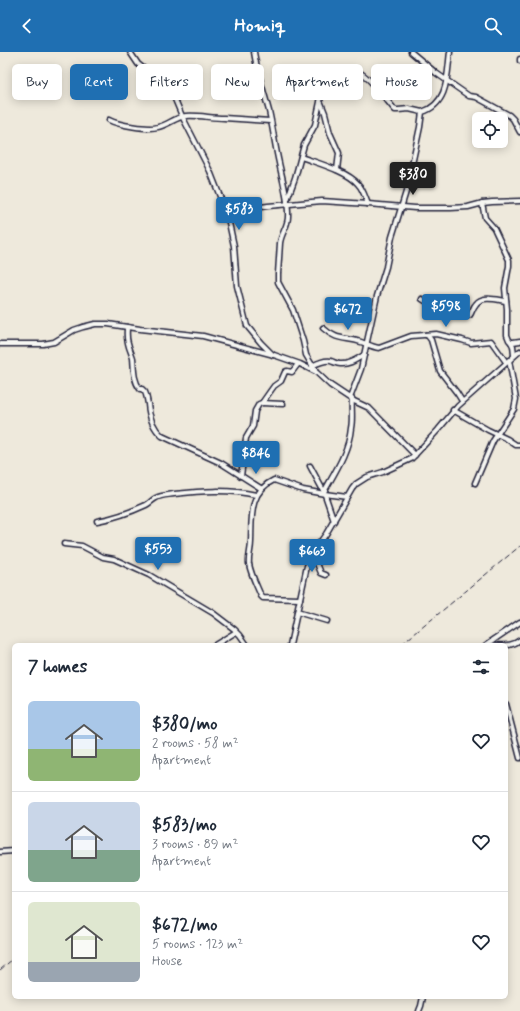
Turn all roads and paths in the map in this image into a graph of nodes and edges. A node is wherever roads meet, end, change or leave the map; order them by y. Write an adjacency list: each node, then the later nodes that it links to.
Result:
1 (130, 52): 8 (street)
2 (254, 52): 10 (street)
3 (411, 52): 5 (street)
4 (450, 52): 5 (street)
5 (447, 80): 7 (street); 11 (street)
6 (320, 102): 7 (street); 12 (street); 13 (street)
7 (422, 112): 18 (street)
8 (182, 116): 9 (street); 10 (street); 19 (street)
9 (109, 120)
10 (270, 121): 15 (street)
11 (520, 132)
12 (301, 157): 13 (street); 15 (street)
13 (337, 170): 17 (street)
14 (520, 202): 16 (street)
15 (287, 203): 17 (street); 19 (street); 35 (street)
16 (482, 203): 18 (street); 21 (street)
17 (368, 204): 18 (street)
18 (401, 207): 28 (street)
19 (225, 212): 30 (street)
20 (422, 299): 21 (street)
21 (506, 301): 26 (street)
22 (128, 327): 27 (street); 30 (street); 47 (street)
23 (323, 328): 28 (street)
24 (426, 335): 28 (street); 33 (street); 39 (street)
25 (520, 341): 26 (street)
26 (511, 342): 32 (street)
27 (0, 344)
28 (366, 344): 31 (street)
29 (520, 351): 32 (street)
30 (274, 355): 34 (street)
31 (364, 355): 35 (street); 37 (street)
32 (514, 355): 33 (street)
33 (508, 361): 38 (street); 39 (street)
34 (298, 364): 36 (street); 40 (street)
35 (312, 366): 36 (street)
36 (316, 372): 37 (street)
37 (351, 399): 45 (street); 50 (street)
38 (518, 399): 43 (street)
39 (462, 401): 42 (street)
40 (262, 404): 41 (street); 47 (street)
41 (283, 404)
42 (453, 410): 43 (street); 45 (street)
43 (498, 434): 44 (street); 48 (street)
44 (520, 445)
45 (415, 455): 52 (street)
46 (310, 466): 50 (street)
47 (241, 476): 49 (street)
48 (475, 483)
49 (262, 488): 50 (street); 51 (street)
50 (325, 493): 52 (street); 53 (street)
51 (256, 495): 54 (street); 58 (street)
52 (347, 497): 53 (street)
53 (334, 520): 56 (street)
54 (97, 521)
55 (64, 544): 62 (street)
56 (312, 554): 57 (street); 58 (street)
57 (326, 575)
58 (300, 599): 59 (street)
59 (297, 612): 60 (street); 67 (street)
60 (327, 621)
61 (520, 622): 63 (street)
62 (236, 632): 65 (street); 66 (street)
63 (494, 639): 68 (street); 69 (street)
64 (520, 640): 70 (street)
65 (218, 643)
66 (246, 643)
67 (290, 643)
68 (489, 643)
69 (494, 643)
70 (508, 645)
71 (508, 712): 72 (street)
72 (520, 758)
73 (12, 851): 74 (street)
74 (0, 852)
75 (423, 999): 76 (street)
76 (419, 1011)

